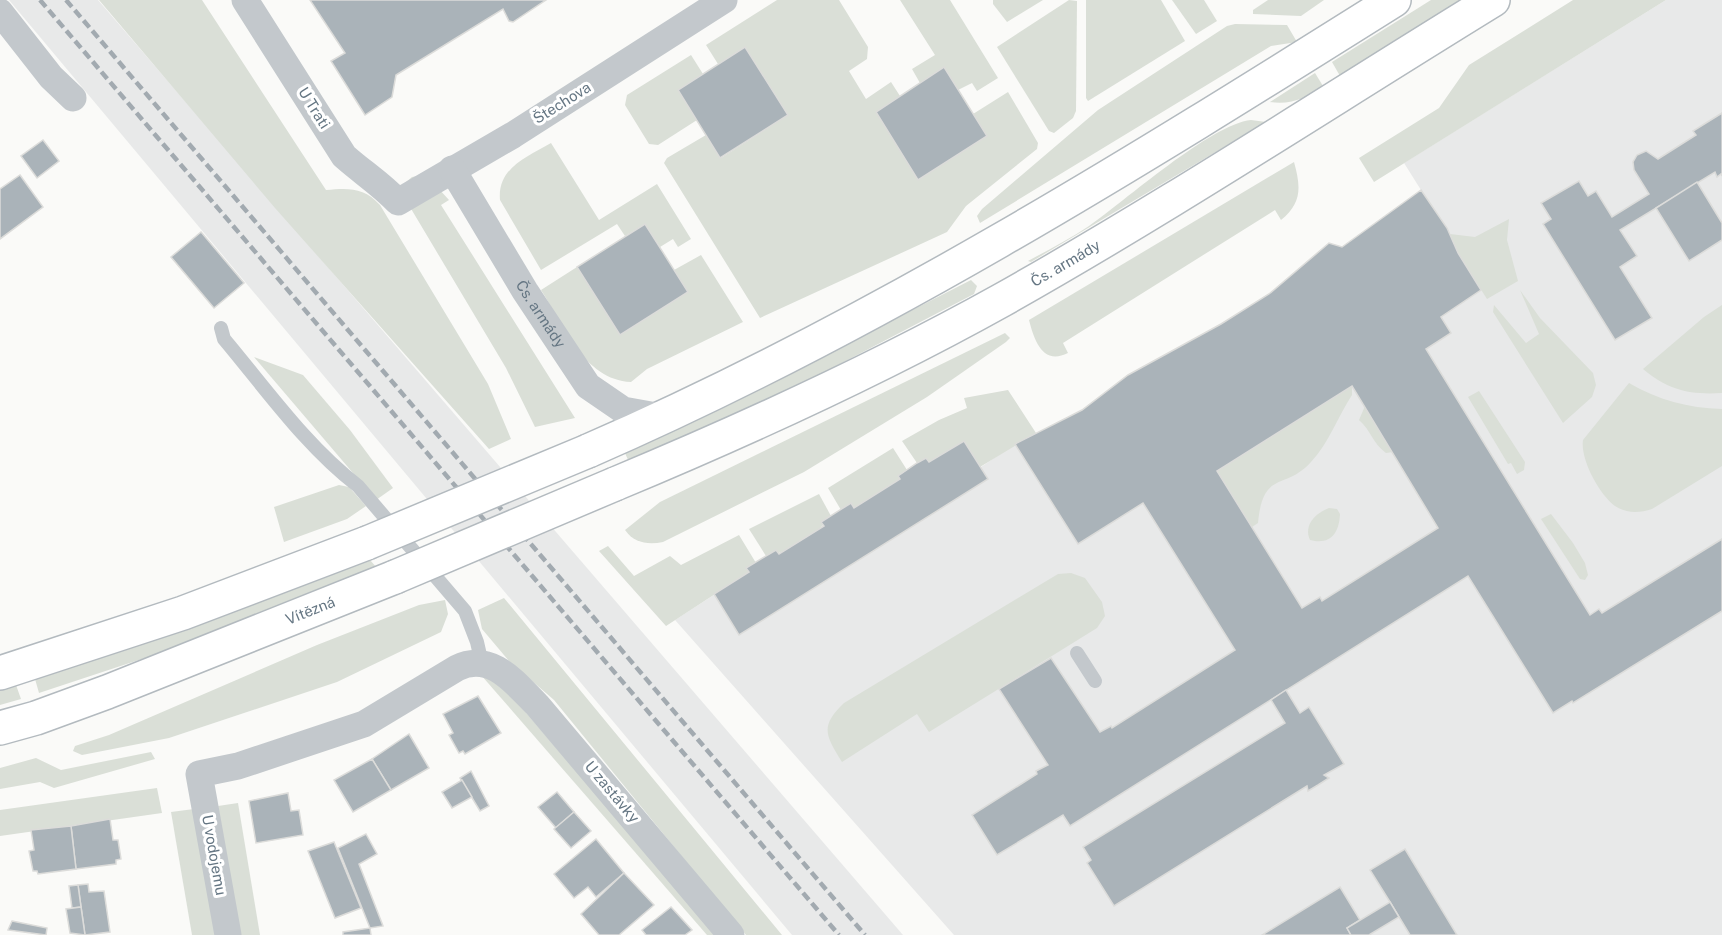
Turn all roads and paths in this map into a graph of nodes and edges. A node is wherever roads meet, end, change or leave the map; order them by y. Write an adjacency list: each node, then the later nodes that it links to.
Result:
1 (245, 0): 8 (street, U Trati)
2 (724, 0): 7 (street, Štechova)
3 (1394, 0): 10 (main road)
4 (1493, 0): 11 (main road, Čs. armády)
5 (0, 12): 6 (street)
6 (73, 98)
7 (452, 169): 8 (street, Štechova); 10 (street, Čs. armády)
8 (398, 202)
9 (221, 328): 13 (lane)
10 (663, 417): 14 (main road, bridge)
11 (615, 484): 16 (main road, Vítězná, bridge)
12 (1077, 653): 15 (lane)
13 (482, 664): 17 (street, U vodojemu); 18 (street, U zastávky)
14 (0, 673)
15 (1095, 681)
16 (0, 728)
17 (228, 935)
18 (731, 935)

